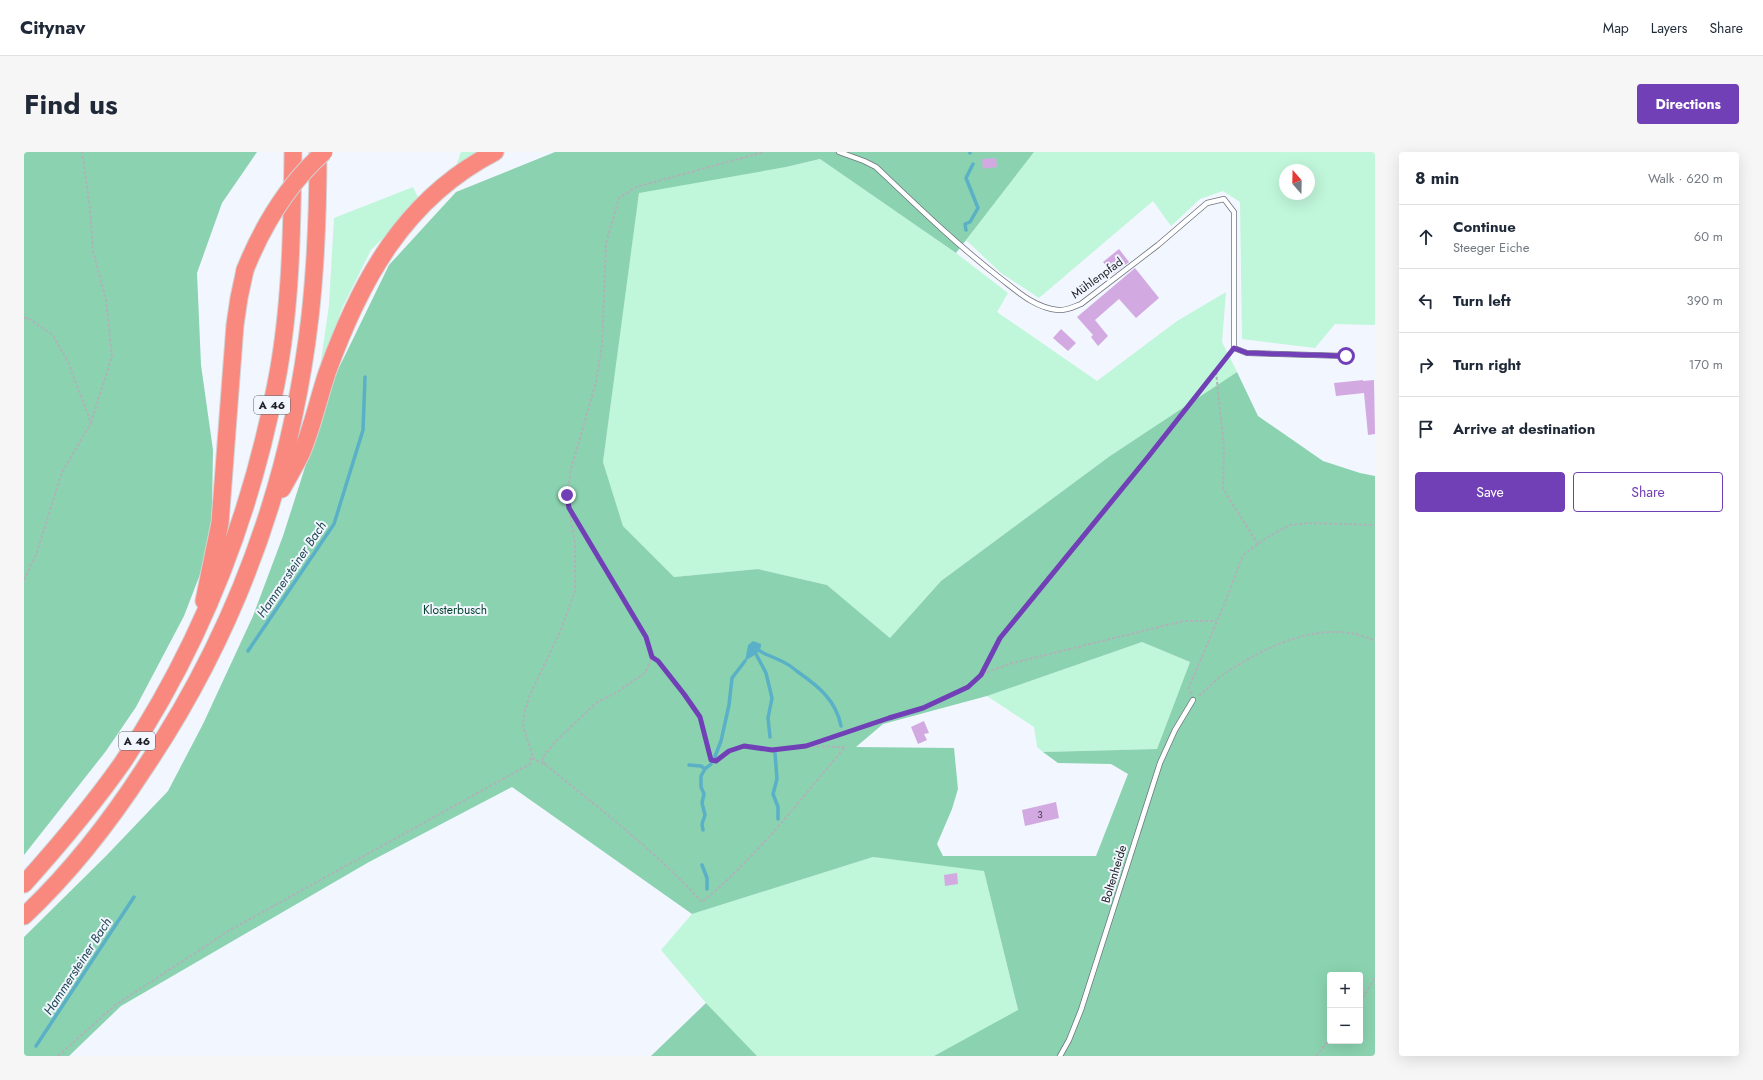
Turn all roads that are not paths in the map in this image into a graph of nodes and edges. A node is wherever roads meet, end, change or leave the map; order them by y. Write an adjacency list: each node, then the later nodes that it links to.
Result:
1 (293, 152): 8 (highway, A 46)
2 (318, 152): 7 (highway, A 46)
3 (324, 152): 8 (highway, bridge)
4 (495, 152): 7 (highway)
5 (839, 152): 6 (lane, Mühlenpfad)
6 (1346, 356)
7 (266, 520): 11 (highway, A 46)
8 (199, 626): 10 (highway, A 46)
9 (1192, 700): 12 (lane, Boltenheide)
10 (24, 884)
11 (24, 916)
12 (1060, 1056)

